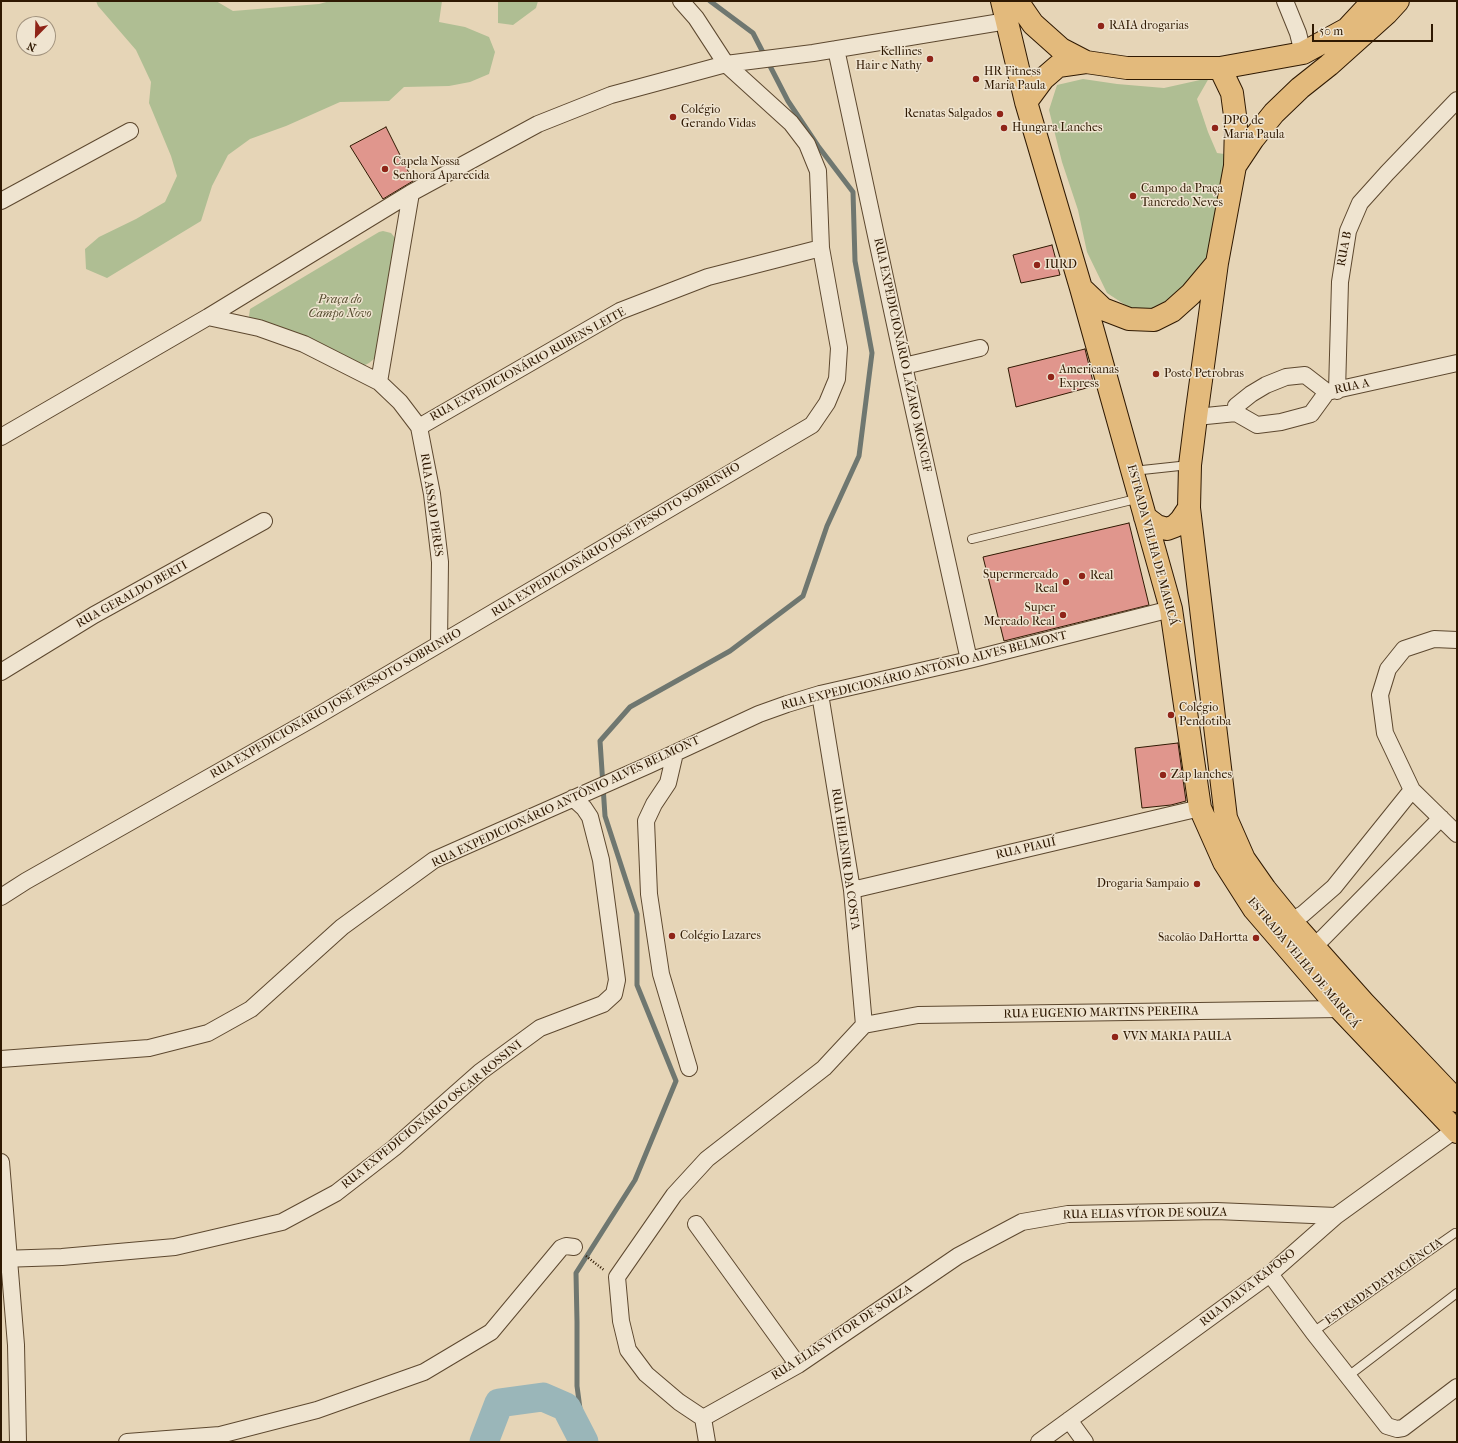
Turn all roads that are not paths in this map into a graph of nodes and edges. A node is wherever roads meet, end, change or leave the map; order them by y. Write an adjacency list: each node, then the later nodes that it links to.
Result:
1 (681, 1): 10 (street, RUA EXPEDICIONÁRIO JOSÉ PESSOTO SOBRINHO)
2 (1017, 1): 9 (main road)
3 (1285, 1): 8 (street)
4 (1373, 1): 8 (main road)
5 (1398, 1): 15 (main road)
6 (1004, 11): 7 (street); 13 (main road, ESTRADA VELHA DE MARICÁ)
7 (836, 49): 10 (street); 24 (street, RUA EXPEDICIONÁRIO LÁZARO MONCEF)
8 (1303, 54): 11 (main road)
9 (1086, 62): 11 (main road); 13 (main road)
10 (726, 64): 16 (street); 18 (street, RUA EXPEDICIONÁRIO JOSÉ PESSOTO SOBRINHO)
11 (1220, 68): 15 (main road, ESTRADA VELHA DE MARICÁ)
12 (1457, 100): 26 (street, RUA B)
13 (1026, 102): 20 (main road, ESTRADA VELHA DE MARICÁ)
14 (130, 132): 17 (street)
15 (1235, 166): 19 (main road, ESTRADA VELHA DE MARICÁ)
16 (411, 193): 21 (street); 25 (street)
17 (1, 201)
18 (821, 248): 29 (street, RUA EXPEDICIONÁRIO RUBENS LEITE); 39 (street, RUA EXPEDICIONÁRIO JOSÉ PESSOTO SOBRINHO)
19 (1217, 263): 20 (main road); 28 (main road, ESTRADA VELHA DE MARICÁ)
20 (1081, 288): 32 (main road, ESTRADA VELHA DE MARICÁ)
21 (208, 317): 25 (street, RUA ASSAD PERES); 30 (street)
22 (980, 348): 24 (street)
23 (1457, 363): 26 (street, RUA A)
24 (904, 366): 40 (street, RUA EXPEDICIONÁRIO LÁZARO MONCEF)
25 (379, 382): 29 (street, RUA ASSAD PERES)
26 (1332, 391): 27 (street, RUA A); 27 (street)
27 (1236, 413): 28 (street)
28 (1196, 417): 31 (main road, ESTRADA VELHA DE MARICÁ)
29 (419, 427): 39 (street, RUA ASSAD PERES)
30 (1, 437)
31 (1190, 465): 32 (lane); 34 (main road, ESTRADA VELHA DE MARICÁ)
32 (1133, 471): 33 (main road, ESTRADA VELHA DE MARICÁ)
33 (1143, 507): 34 (main road); 36 (lane); 37 (main road, ESTRADA VELHA DE MARICÁ)
34 (1189, 508): 51 (main road, ESTRADA VELHA DE MARICÁ)
35 (264, 521): 41 (street, RUA GERALDO BERTI)
36 (972, 539)
37 (1171, 609): 40 (street, RUA EXPEDICIONÁRIO ANTÔNIO ALVES BELMONT); 46 (main road, ESTRADA VELHA DE MARICÁ)
38 (1457, 640): 44 (street)
39 (439, 644): 50 (street, RUA EXPEDICIONÁRIO JOSÉ PESSOTO SOBRINHO)
40 (970, 660): 42 (street, RUA EXPEDICIONÁRIO ANTÔNIO ALVES BELMONT)
41 (1, 672)
42 (820, 694): 43 (street, RUA EXPEDICIONÁRIO ANTÔNIO ALVES BELMONT); 49 (street, RUA HELENIR DA COSTA)
43 (675, 753): 45 (street, RUA EXPEDICIONÁRIO ANTÔNIO ALVES BELMONT); 56 (street)
44 (1412, 790): 47 (street); 51 (street)
45 (576, 797): 55 (street, RUA EXPEDICIONÁRIO ANTÔNIO ALVES BELMONT); 64 (street, RUA EXPEDICIONÁRIO OSCAR ROSSINI)
46 (1200, 808): 49 (street, RUA PIAUÍ); 53 (main road, ESTRADA VELHA DE MARICÁ)
47 (1441, 818): 48 (street); 52 (street)
48 (1457, 834)
49 (852, 890): 54 (street, RUA HELENIR DA COSTA)
50 (1, 897)
51 (1291, 922): 52 (main road, ESTRADA VELHA DE MARICÁ)
52 (1313, 946): 57 (main road, ESTRADA VELHA DE MARICÁ)
53 (1340, 1009): 54 (street, RUA EUGENIO MARTINS PEREIRA); 58 (main road, ESTRADA VELHA DE MARICÁ)
54 (864, 1025): 71 (street)
55 (1, 1059)
56 (689, 1068)
57 (1457, 1101)
58 (1456, 1131): 60 (street, RUA DALVA RAPOSO)
59 (1, 1162): 64 (street)
60 (1336, 1216): 65 (street, RUA DALVA RAPOSO); 68 (street, RUA ELIAS VÍTOR DE SOUZA)
61 (696, 1224): 68 (street)
62 (1455, 1233): 67 (lane, ESTRADA DA PACIÊNCIA)
63 (574, 1247): 74 (street)
64 (5, 1258): 73 (street)
65 (1270, 1274): 67 (street, ESTRADA DA PACIÊNCIA); 72 (street, RUA DALVA RAPOSO)
66 (1457, 1293): 69 (lane)
67 (1313, 1332): 69 (street, ESTRADA DA PACIÊNCIA)
68 (798, 1365): 71 (street, RUA ELIAS VÍTOR DE SOUZA)
69 (1347, 1376): 70 (street, ESTRADA DA PACIÊNCIA)
70 (1457, 1387)
71 (704, 1418): 75 (street)
72 (1069, 1420): 76 (street, RUA DALVA RAPOSO); 77 (street)
73 (18, 1442)
74 (127, 1442)
75 (707, 1442)
76 (1039, 1442)
77 (1085, 1442)

